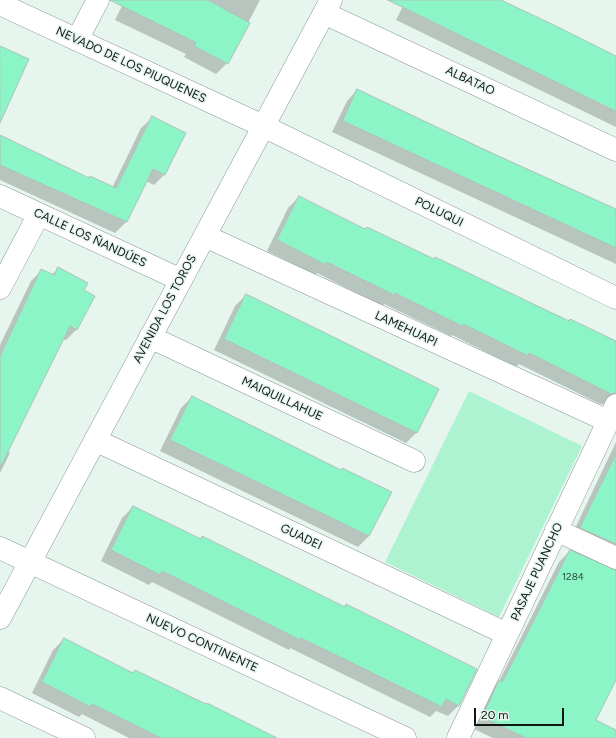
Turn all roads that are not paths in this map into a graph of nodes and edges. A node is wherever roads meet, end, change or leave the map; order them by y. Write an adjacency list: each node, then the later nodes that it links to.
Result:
1 (98, 0): 4 (street)
2 (0, 4): 4 (street, NEVADO DE LOS PIUQUENES)
3 (327, 6): 5 (street, AVENIDA LOS TOROS); 6 (street, ALBATAO)
4 (77, 40): 5 (street, NEVADO DE LOS PIUQUENES)
5 (263, 126): 9 (street, AVENIDA LOS TOROS); 12 (street, POLUQUI)
6 (616, 150)
7 (0, 196): 8 (street, CALLE LOS ÑANDÚES)
8 (39, 214): 10 (street, CALLE LOS ÑANDÚES); 11 (street)
9 (205, 236): 10 (street, AVENIDA LOS TOROS); 14 (street, LAMEHUAPI)
10 (181, 280): 13 (street, AVENIDA LOS TOROS)
11 (0, 288)
12 (616, 298)
13 (150, 337): 15 (street, AVENIDA LOS TOROS); 16 (street, MAIQUILLAHUE)
14 (612, 413): 17 (street, PASAJE PUANCHO)
15 (95, 440): 20 (street, AVENIDA LOS TOROS); 22 (street, GUADEI)
16 (414, 461)
17 (556, 530): 19 (street); 22 (street, PASAJE PUANCHO)
18 (0, 548): 20 (street, NUEVO CONTINENTE)
19 (616, 558)
20 (30, 562): 21 (street, AVENIDA LOS TOROS); 25 (street, NUEVO CONTINENTE)
21 (0, 618)
22 (507, 634): 26 (street, PASAJE PUANCHO)
23 (0, 698): 24 (street)
24 (84, 738)
25 (405, 738)
26 (458, 738)

